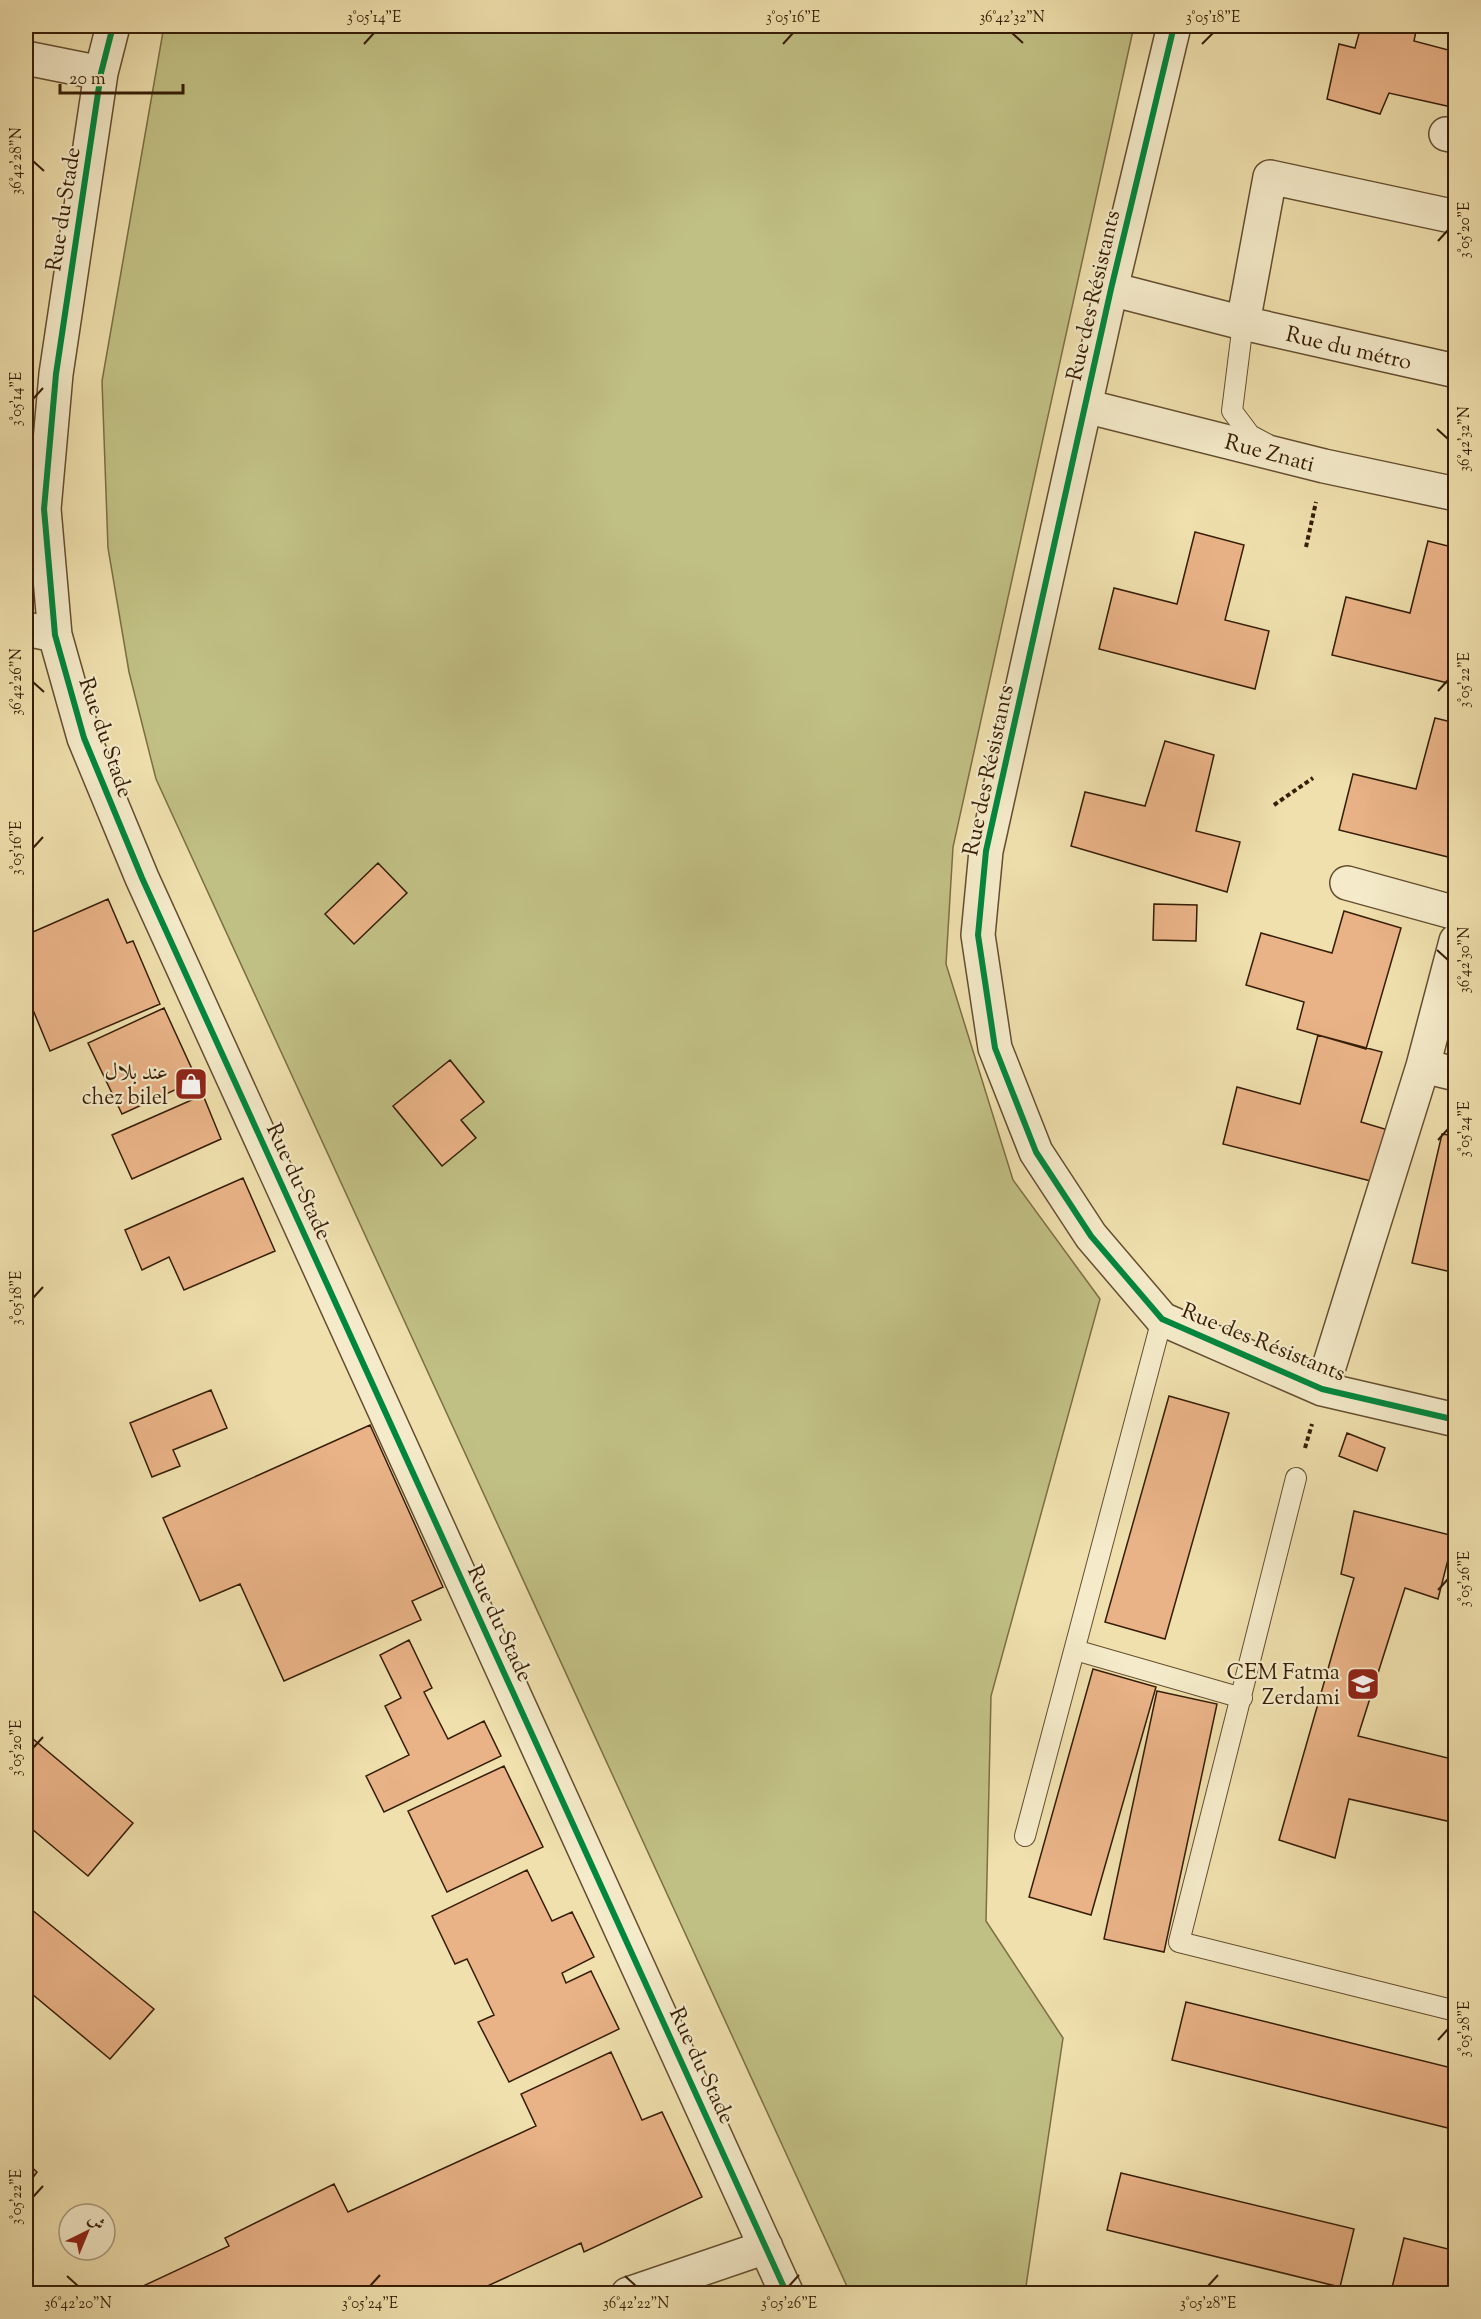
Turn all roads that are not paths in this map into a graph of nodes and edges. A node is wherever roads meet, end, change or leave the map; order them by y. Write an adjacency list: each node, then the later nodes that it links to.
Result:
1 (113, 26): 4 (street, Rue du Stade)
2 (1174, 26): 6 (street, Rue des Résistants)
3 (26, 58): 4 (street)
4 (101, 73): 12 (street, Rue du Stade)
5 (1455, 217): 7 (street)
6 (1111, 288): 7 (street, Rue du métro); 9 (street, Rue des Résistants)
7 (1243, 323): 8 (street, Rue du métro); 10 (lane)
8 (1455, 371)
9 (1085, 405): 10 (street, Rue Znati); 19 (street, Rue des Résistants)
10 (1310, 462): 11 (street, Rue Znati)
11 (1455, 494)
12 (40, 632): 27 (street, Rue du Stade)
13 (1347, 883): 14 (street)
14 (1455, 913)
15 (1455, 941): 16 (street)
16 (1449, 991): 17 (street)
17 (1423, 1066): 18 (street); 20 (street)
18 (1455, 1074)
19 (1162, 1319): 20 (street, Rue des Résistants); 23 (lane)
20 (1322, 1389): 21 (street, Rue des Résistants)
21 (1455, 1420)
22 (1296, 1478): 24 (lane)
23 (1075, 1650): 24 (lane); 25 (lane)
24 (1242, 1698): 26 (lane)
25 (1025, 1836)
26 (1455, 2011)
27 (766, 2247): 28 (street); 29 (street, Rue du Stade)
28 (628, 2294)
29 (788, 2294)

